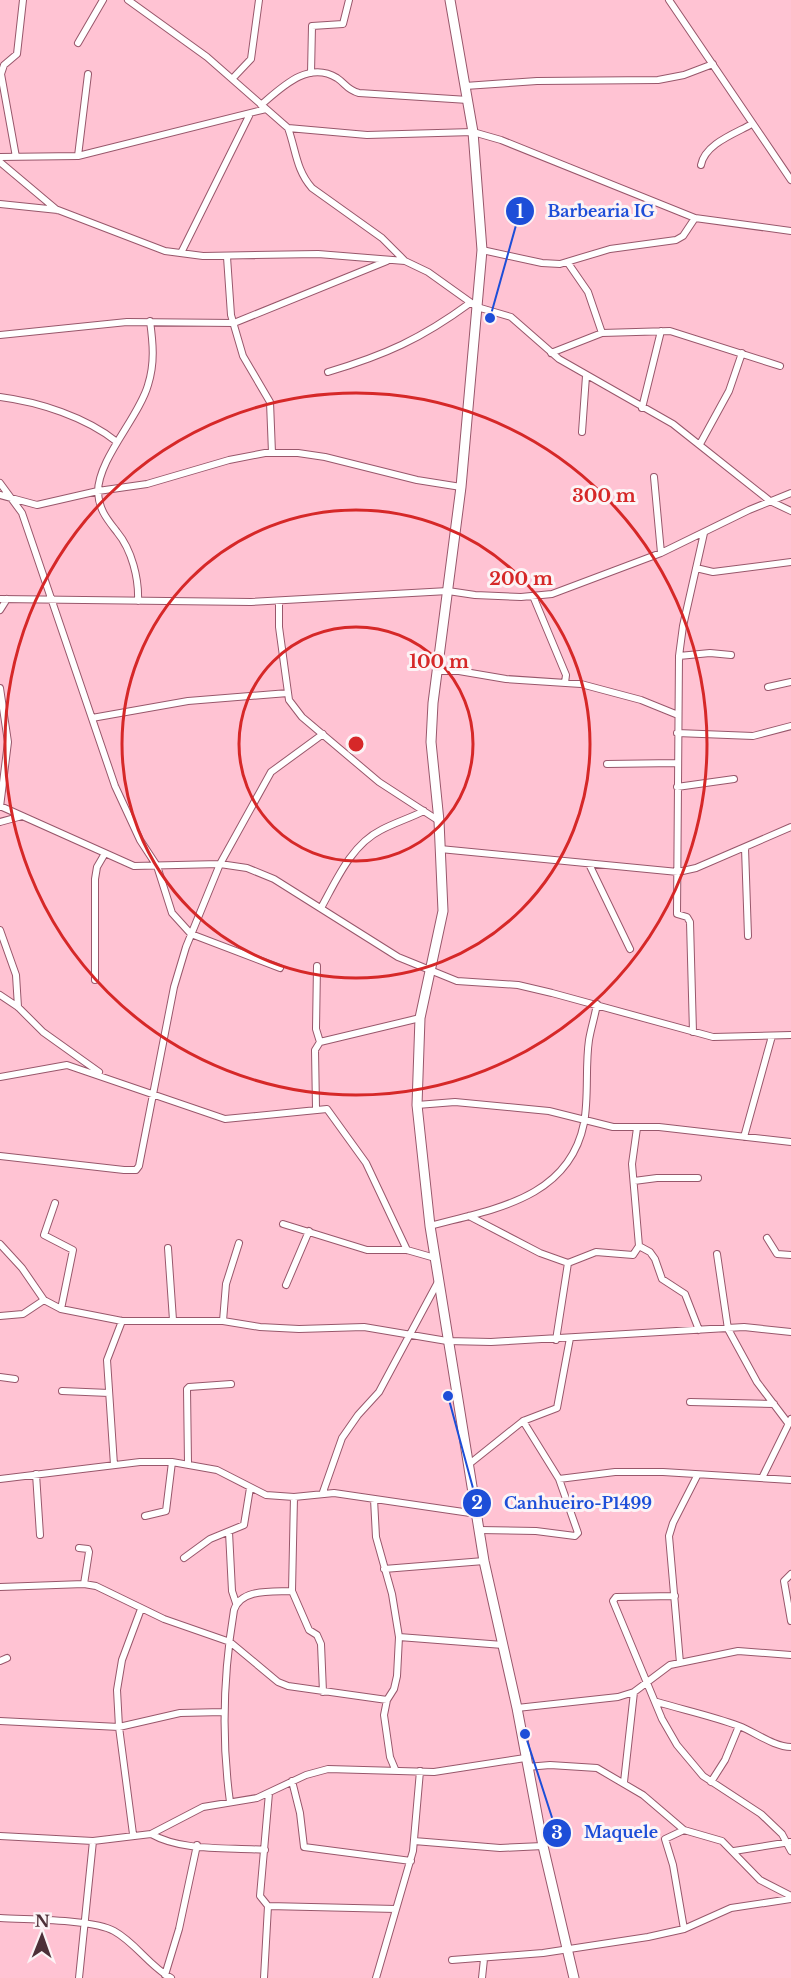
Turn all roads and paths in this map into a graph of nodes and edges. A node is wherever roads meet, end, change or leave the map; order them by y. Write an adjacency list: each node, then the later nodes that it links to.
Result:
1 (23, 0): 22 (street)
2 (104, 0): 8 (street)
3 (129, 0): 12 (street)
4 (259, 0): 12 (street)
5 (349, 0): 10 (street)
6 (450, 0): 13 (street)
7 (669, 0): 9 (street)
8 (78, 43)
9 (713, 64): 13 (street); 17 (street)
10 (311, 73): 14 (street); 15 (street)
11 (88, 74): 20 (street)
12 (233, 78): 15 (street)
13 (465, 86): 14 (street)
14 (468, 100): 19 (street)
15 (264, 107): 16 (street); 18 (street)
16 (249, 116): 20 (street); 34 (street)
17 (752, 124): 24 (street); 26 (street)
18 (288, 128): 19 (street); 37 (street)
19 (473, 132): 31 (street); 33 (street)
20 (78, 156): 22 (street)
21 (0, 157): 22 (street)
22 (13, 157): 25 (street)
23 (0, 162): 25 (street)
24 (701, 165)
25 (10, 169): 27 (street)
26 (791, 180)
27 (37, 193): 29 (street); 30 (street)
28 (0, 204): 29 (street)
29 (30, 206): 30 (street)
30 (58, 210): 34 (street)
31 (695, 218): 32 (street); 38 (street)
32 (791, 231)
33 (482, 250): 38 (street); 39 (street)
34 (181, 253): 35 (street)
35 (227, 256): 36 (street); 41 (street)
36 (387, 261): 37 (street); 41 (street)
37 (405, 261): 39 (street)
38 (568, 263): 43 (street)
39 (473, 305): 45 (street); 48 (street); 58 (street)
40 (150, 321): 41 (street); 44 (street); 53 (street)
41 (234, 323): 55 (street)
42 (661, 331): 43 (street); 46 (street); 51 (street)
43 (602, 333): 45 (street)
44 (0, 335)
45 (551, 353): 49 (street)
46 (742, 353): 47 (street); 54 (street)
47 (780, 366)
48 (328, 372)
49 (586, 376): 51 (street); 52 (street)
50 (0, 397): 53 (street)
51 (642, 408): 54 (street)
52 (582, 432)
53 (117, 442): 59 (street)
54 (700, 444): 63 (street)
55 (272, 453): 58 (street); 59 (street)
56 (654, 477): 66 (street)
57 (0, 483): 62 (street)
58 (461, 487): 69 (street)
59 (98, 491): 62 (street); 73 (street)
60 (791, 493): 63 (street)
61 (0, 495): 62 (street)
62 (13, 500): 71 (street)
63 (770, 501): 64 (street); 65 (street)
64 (791, 511)
65 (704, 533): 66 (street); 68 (street)
66 (661, 553): 70 (street)
67 (791, 562): 68 (street)
68 (696, 568): 77 (street)
69 (448, 591): 70 (street); 74 (street); 78 (street)
70 (533, 596): 80 (street)
71 (51, 598): 72 (street); 73 (street); 85 (street)
72 (4, 599): 75 (street)
73 (138, 601): 74 (street)
74 (279, 601): 83 (street)
75 (0, 610)
76 (731, 655): 77 (street)
77 (679, 656): 84 (street)
78 (437, 672): 80 (street); 97 (street)
79 (791, 682): 81 (street)
80 (565, 683): 84 (street)
81 (768, 687)
82 (0, 688): 89 (street)
83 (288, 693): 85 (street); 88 (street)
84 (678, 715): 87 (street)
85 (92, 718): 105 (street)
86 (791, 726): 87 (street)
87 (677, 733): 90 (street)
88 (323, 734): 95 (street); 103 (street)
89 (4, 750): 94 (street)
90 (676, 763): 91 (street); 93 (street)
91 (607, 764)
92 (734, 779): 93 (street)
93 (677, 787): 106 (street)
94 (0, 806): 96 (street)
95 (424, 812): 97 (street); 107 (street)
96 (22, 816): 98 (street); 102 (street)
97 (439, 821): 101 (street)
98 (0, 822)
99 (791, 827): 100 (street)
100 (745, 848): 106 (street); 110 (street)
101 (440, 849): 104 (street); 114 (street)
102 (104, 855): 105 (street); 115 (street)
103 (220, 864): 105 (street); 107 (street); 109 (street)
104 (589, 864): 106 (street); 111 (street)
105 (158, 866): 109 (street)
106 (678, 872): 120 (street)
107 (321, 908): 114 (street)
108 (0, 930): 118 (street)
109 (191, 934): 113 (street); 126 (street)
110 (748, 936)
111 (630, 949)
112 (317, 966): 123 (street)
113 (280, 968)
114 (432, 972): 117 (street); 119 (street)
115 (95, 980)
116 (0, 995): 118 (street)
117 (597, 1004): 120 (street); 129 (street)
118 (18, 1007): 124 (street)
119 (420, 1018): 123 (street); 127 (street)
120 (693, 1032): 122 (street)
121 (791, 1035): 122 (street)
122 (772, 1036): 131 (street)
123 (320, 1042): 128 (street)
124 (103, 1076): 125 (street); 126 (street)
125 (0, 1077)
126 (152, 1094): 128 (street); 133 (street)
127 (417, 1106): 129 (street); 139 (street)
128 (316, 1108): 146 (street)
129 (584, 1121): 130 (street); 137 (street)
130 (637, 1128): 131 (street); 135 (street)
131 (744, 1137): 132 (street)
132 (791, 1142)
133 (0, 1156)
134 (698, 1178): 135 (street)
135 (634, 1181): 144 (street)
136 (55, 1203): 154 (street)
137 (469, 1216): 139 (street); 150 (street)
138 (283, 1224): 140 (street)
139 (430, 1226): 149 (street)
140 (309, 1231): 146 (street); 152 (street)
141 (767, 1238): 148 (street)
142 (239, 1243): 158 (street)
143 (0, 1244): 153 (street)
144 (639, 1246): 150 (street); 160 (street)
145 (168, 1248): 156 (street)
146 (407, 1250): 149 (street)
147 (717, 1254): 159 (street)
148 (791, 1254)
149 (435, 1258): 151 (street)
150 (568, 1263): 164 (street)
151 (438, 1282): 162 (street); 165 (street)
152 (286, 1285)
153 (44, 1300): 154 (street); 155 (street)
154 (61, 1308): 157 (street)
155 (0, 1316)
156 (173, 1320): 157 (street); 158 (street)
157 (122, 1321): 170 (street)
158 (222, 1321): 162 (street)
159 (728, 1329): 160 (street); 161 (street); 172 (street)
160 (699, 1330): 163 (street)
161 (791, 1332)
162 (410, 1336): 165 (street); 186 (street)
163 (570, 1338): 164 (street); 173 (street)
164 (556, 1340): 165 (street)
165 (447, 1341): 177 (street)
166 (0, 1377): 167 (street)
167 (15, 1378)
168 (231, 1384): 176 (street)
169 (62, 1391): 170 (street)
170 (109, 1393): 178 (street)
171 (690, 1402): 172 (street)
172 (774, 1404): 174 (street)
173 (523, 1421): 177 (street); 183 (street)
174 (789, 1421): 181 (street)
175 (172, 1462): 176 (street); 178 (street); 190 (street)
176 (188, 1464): 185 (street)
177 (468, 1465): 189 (street)
178 (114, 1466): 179 (street)
179 (36, 1474): 182 (street); 193 (street)
180 (697, 1476): 181 (street); 183 (street); 202 (street)
181 (762, 1478): 184 (street)
182 (0, 1479)
183 (559, 1479): 191 (street)
184 (791, 1480)
185 (250, 1488): 187 (street); 192 (street)
186 (323, 1492): 187 (street); 188 (street)
187 (294, 1497): 201 (street)
188 (374, 1499): 189 (street); 197 (street)
189 (477, 1514): 191 (street)
190 (145, 1516)
191 (479, 1530): 196 (street)
192 (229, 1532): 195 (street); 203 (street)
193 (39, 1535)
194 (79, 1548): 199 (street)
195 (184, 1558)
196 (484, 1561): 197 (street); 208 (street)
197 (384, 1569): 206 (street)
198 (791, 1574): 205 (street)
199 (84, 1584): 200 (street); 204 (street)
200 (0, 1587)
201 (292, 1591): 203 (street); 214 (street)
202 (675, 1596): 212 (street); 213 (street)
203 (236, 1604): 207 (street)
204 (141, 1609): 207 (street); 221 (street)
205 (791, 1621)
206 (399, 1637): 208 (street); 216 (street)
207 (230, 1642): 214 (street); 219 (street)
208 (503, 1645): 218 (street)
209 (791, 1655): 212 (street)
210 (8, 1658): 211 (street)
211 (0, 1661)
212 (680, 1663): 213 (street)
213 (646, 1680): 215 (street); 217 (street)
214 (323, 1692): 216 (street)
215 (634, 1692): 218 (street); 228 (street)
216 (387, 1700): 225 (street)
217 (657, 1702): 222 (street); 229 (street)
218 (517, 1708): 224 (street)
219 (223, 1712): 221 (street); 231 (street)
220 (0, 1721): 221 (street)
221 (119, 1726): 233 (street)
222 (739, 1726): 223 (street); 229 (street)
223 (791, 1747)
224 (526, 1762): 226 (street); 228 (street); 240 (street)
225 (395, 1769): 226 (street); 227 (street)
226 (420, 1771): 237 (street)
227 (292, 1781): 230 (street); 244 (street)
228 (624, 1782): 232 (street)
229 (711, 1782): 238 (street)
230 (269, 1793): 231 (street); 241 (street)
231 (230, 1802): 234 (street)
232 (684, 1830): 242 (street); 250 (street)
233 (133, 1834): 234 (street); 236 (street)
234 (151, 1834): 239 (street)
235 (0, 1836): 236 (street)
236 (93, 1841): 249 (street)
237 (414, 1841): 240 (street); 244 (street)
238 (790, 1842): 242 (street); 243 (street)
239 (197, 1845): 241 (street); 254 (street)
240 (543, 1846): 251 (street)
241 (265, 1850): 246 (street)
242 (734, 1851): 245 (street)
243 (791, 1851)
244 (411, 1861): 247 (street)
245 (791, 1897): 250 (street)
246 (268, 1906): 247 (street); 256 (street)
247 (396, 1909): 257 (street)
248 (0, 1918): 249 (street)
249 (83, 1924): 254 (street); 255 (street)
250 (684, 1929): 251 (street)
251 (568, 1950): 252 (street); 259 (street)
252 (484, 1959): 253 (street); 258 (street)
253 (452, 1960)
254 (168, 1977)
255 (79, 1978)
256 (264, 1978)
257 (376, 1978)
258 (482, 1978)
259 (574, 1978)

